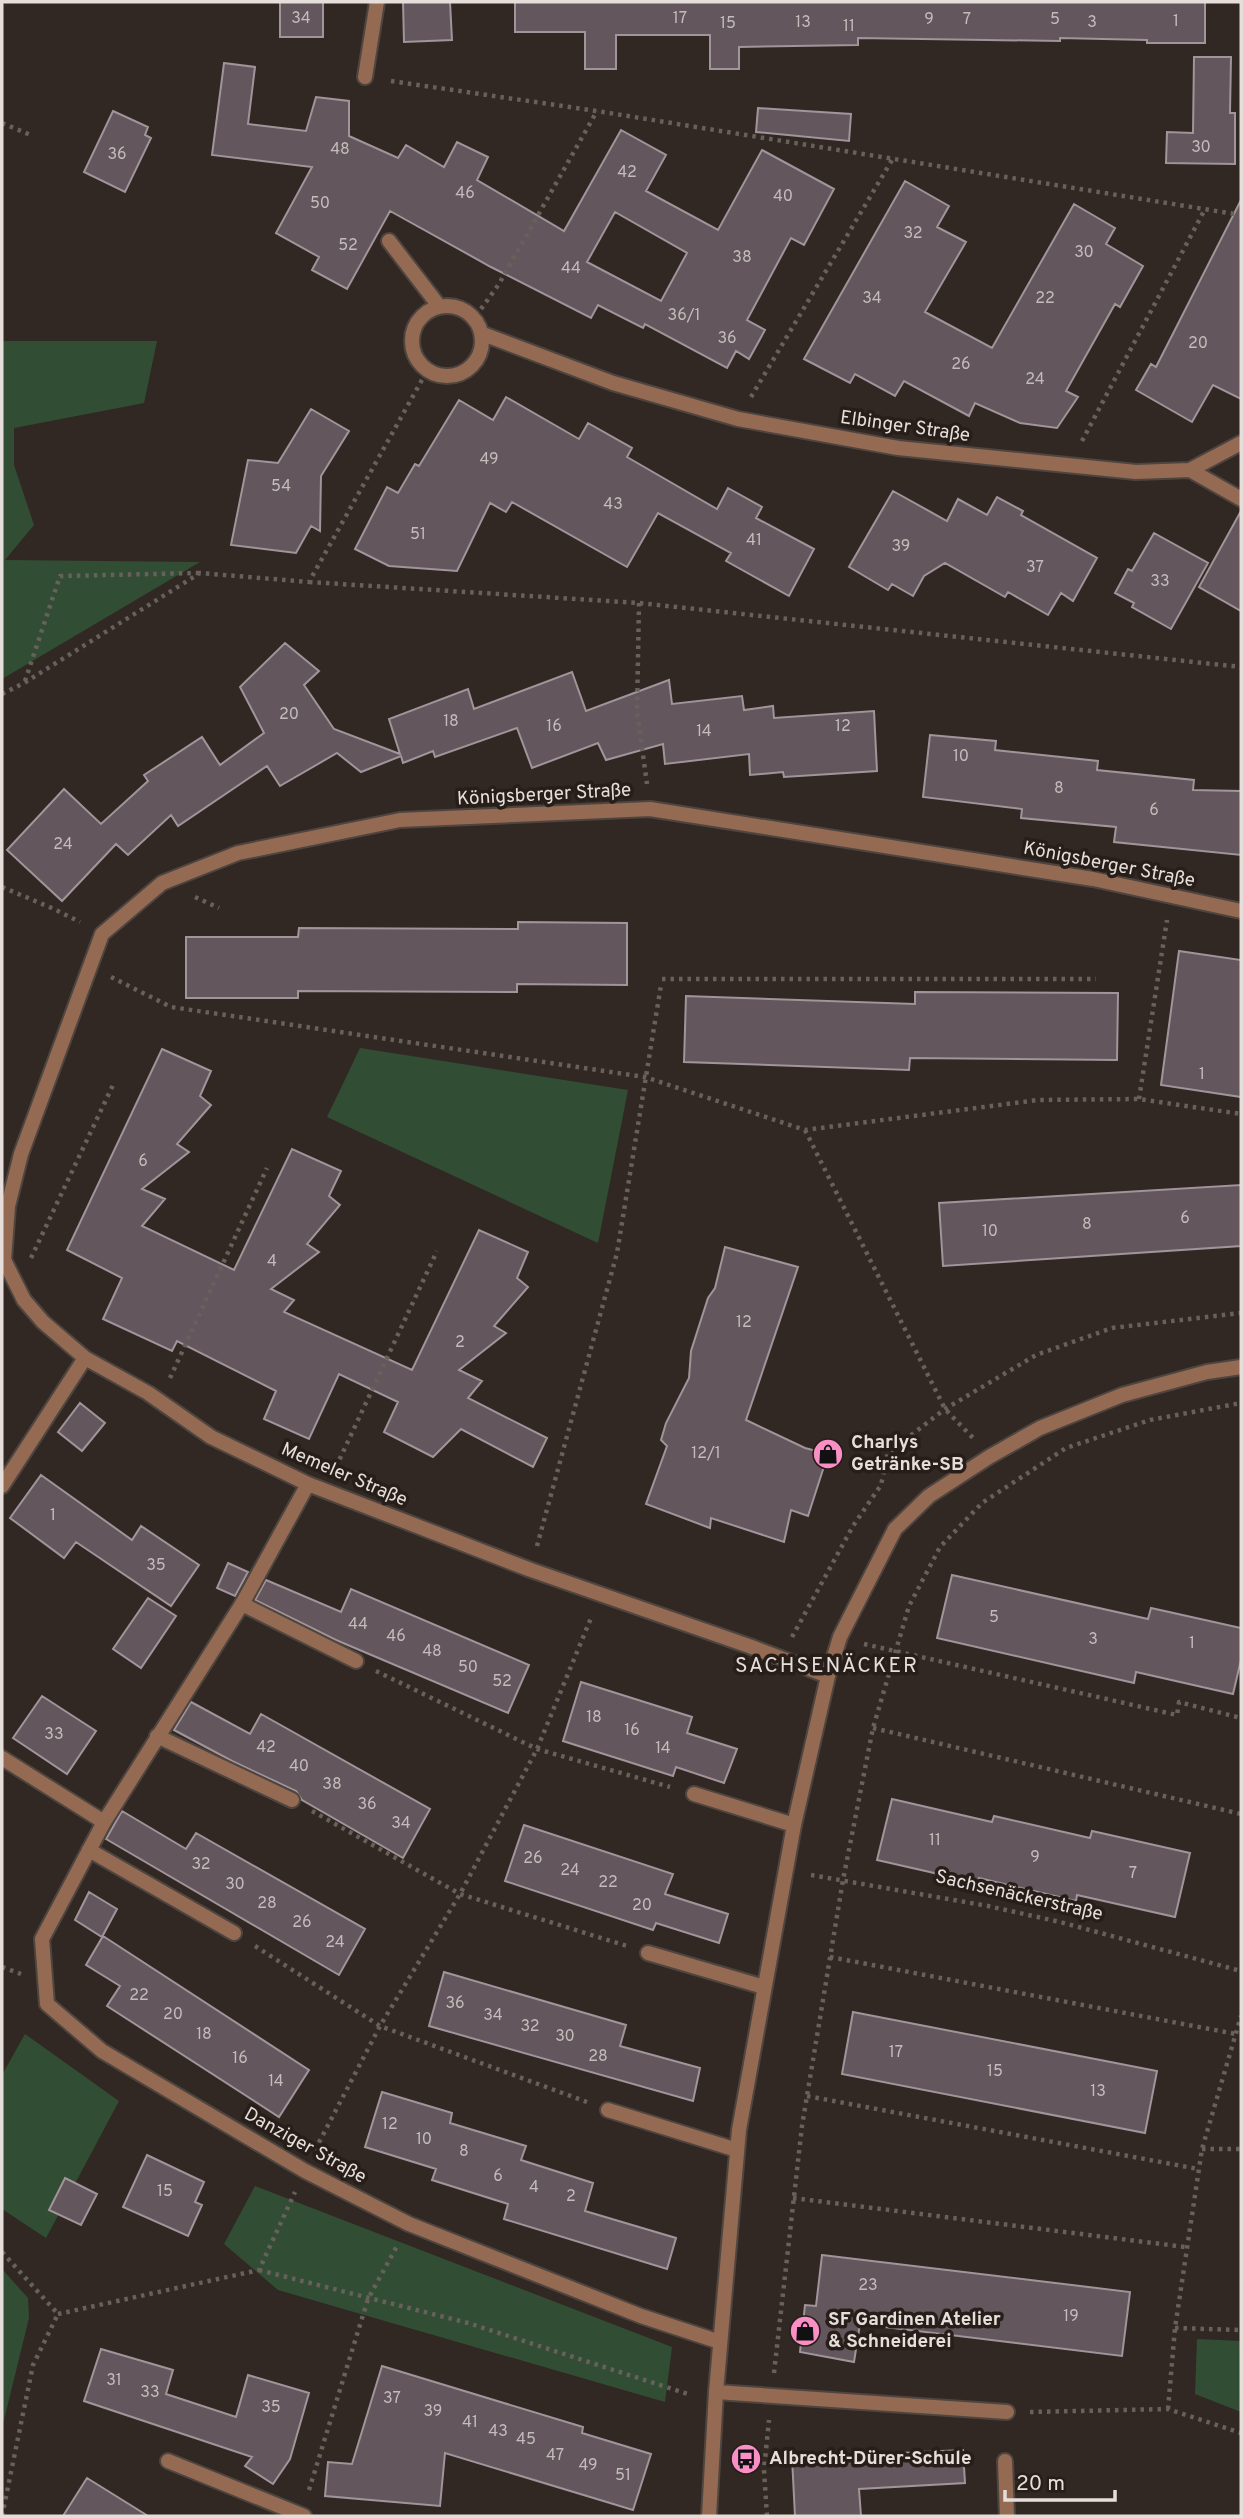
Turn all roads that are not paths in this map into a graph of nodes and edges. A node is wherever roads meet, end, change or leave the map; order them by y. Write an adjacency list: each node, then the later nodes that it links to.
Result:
1 (377, 2): 2 (street)
2 (365, 77)
3 (389, 241): 4 (street)
4 (439, 306): 5 (street); 5 (street)
5 (483, 334): 7 (street, Elbinger Straße)
6 (1241, 443): 7 (street, Elbinger Straße)
7 (1190, 470): 8 (street)
8 (1241, 499)
9 (1241, 911): 10 (street, Königsberger Straße)
10 (22, 1154): 11 (street, Memeler Straße)
11 (85, 1358): 13 (street, Memeler Straße); 14 (street)
12 (1241, 1367): 17 (street)
13 (308, 1484): 15 (street, Danziger Straße); 17 (street, Memeler Straße)
14 (2, 1486)
15 (242, 1604): 16 (street); 18 (street, Danziger Straße)
16 (356, 1661)
17 (828, 1676): 23 (street)
18 (157, 1736): 21 (street); 22 (street, Danziger Straße)
19 (2, 1758): 22 (street)
20 (694, 1794): 23 (street)
21 (292, 1800)
22 (104, 1822): 24 (street, Danziger Straße)
23 (794, 1825): 27 (street)
24 (89, 1850): 25 (street); 30 (street, Danziger Straße)
25 (234, 1933)
26 (648, 1953): 27 (street)
27 (764, 1987): 29 (street)
28 (608, 2110): 29 (street)
29 (737, 2150): 30 (street)
30 (720, 2342): 31 (street)
31 (716, 2397): 32 (street); 36 (street)
32 (1007, 2412)
33 (1005, 2460): 37 (street)
34 (168, 2461): 35 (street)
35 (303, 2515)
36 (709, 2516)
37 (1007, 2516)

